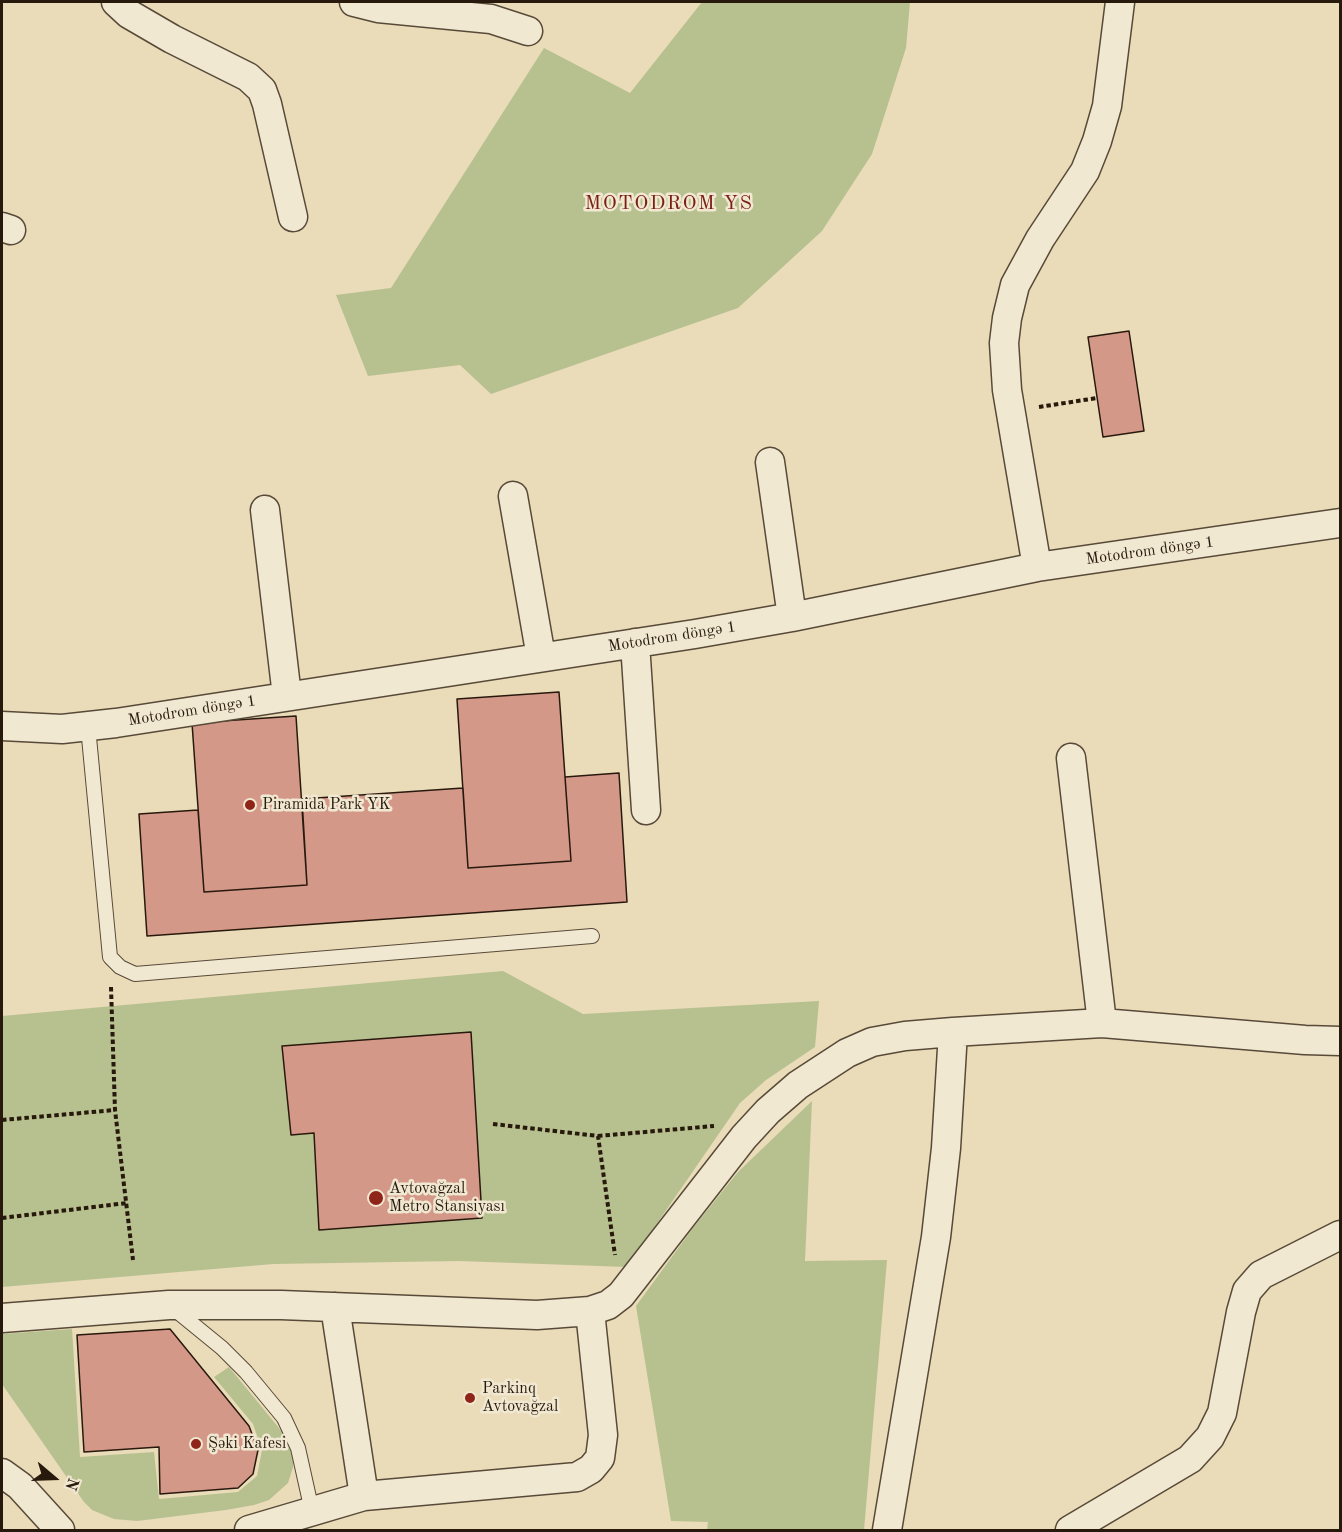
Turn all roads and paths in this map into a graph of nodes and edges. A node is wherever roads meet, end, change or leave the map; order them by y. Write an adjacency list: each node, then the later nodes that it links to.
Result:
1 (116, 2): 5 (street)
2 (354, 2): 4 (street)
3 (1120, 2): 7 (street)
4 (528, 31)
5 (293, 217)
6 (1097, 398): 7 (path)
7 (1011, 411): 12 (street)
8 (770, 462): 13 (street)
9 (513, 496): 15 (street)
10 (265, 510): 16 (street)
11 (1341, 524): 12 (street, Motodrom döngə 1)
12 (1037, 567): 13 (street, Motodrom döngə 1)
13 (792, 617): 14 (street, Motodrom döngə 1)
14 (634, 643): 15 (street, Motodrom döngə 1); 20 (street)
15 (541, 657): 16 (street, Motodrom döngə 1)
16 (287, 696): 18 (street, Motodrom döngə 1)
17 (2, 726): 18 (street, Motodrom döngə 1)
18 (88, 726): 22 (lane)
19 (1071, 758): 23 (street)
20 (646, 810)
21 (592, 936): 22 (lane)
22 (110, 957): 26 (path)
23 (1102, 1023): 24 (street); 25 (street)
24 (953, 1032): 30 (street); 45 (street)
25 (1341, 1041)
26 (115, 1110): 27 (path); 31 (path)
27 (2, 1120)
28 (493, 1124): 29 (path)
29 (598, 1136): 30 (path); 35 (path)
30 (744, 1137): 35 (street)
31 (127, 1203): 32 (path); 34 (path)
32 (2, 1218)
33 (1341, 1235): 46 (street)
34 (134, 1260)
35 (621, 1295): 38 (street)
36 (169, 1305): 37 (street); 39 (street); 42 (lane)
37 (335, 1307): 38 (street); 41 (street)
38 (590, 1311): 41 (street)
39 (2, 1318)
40 (2, 1473): 43 (street)
41 (364, 1496): 42 (street)
42 (312, 1511): 44 (street)
43 (60, 1530)
44 (249, 1530)
45 (887, 1530)
46 (1070, 1530)

